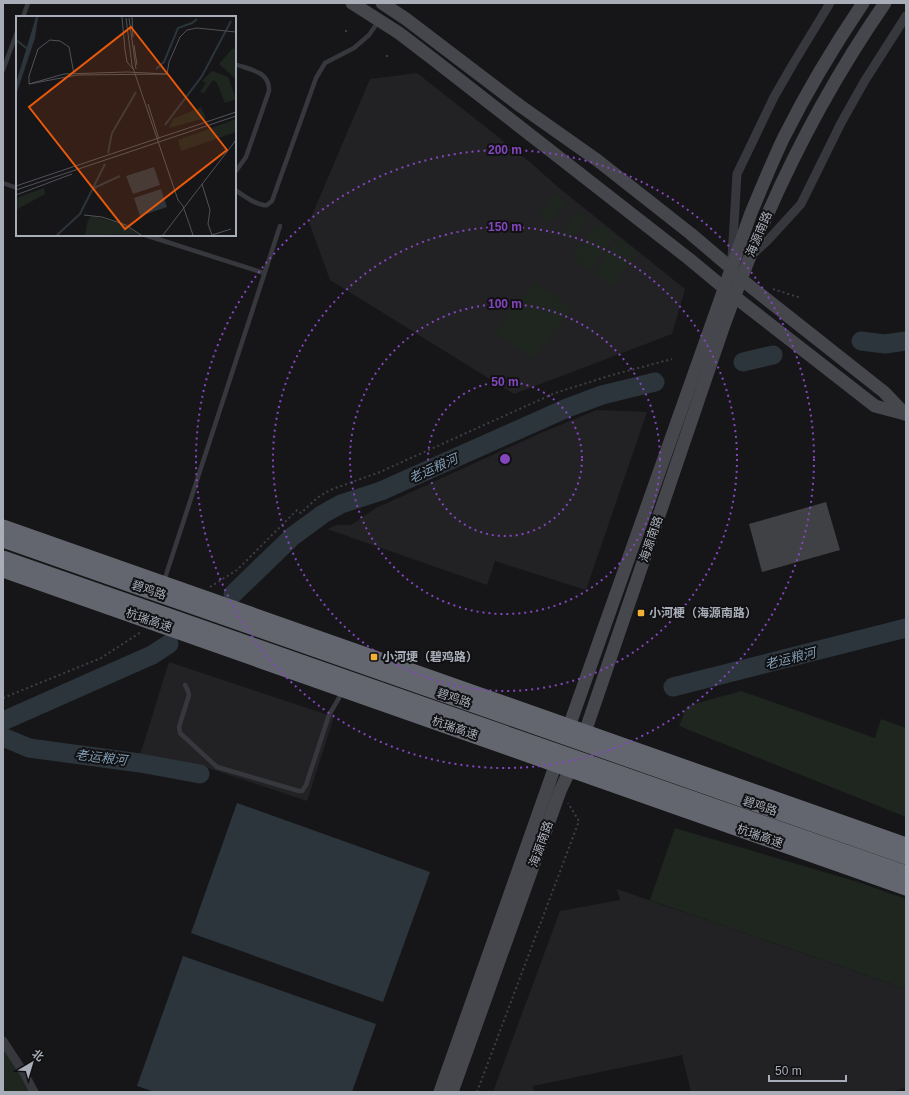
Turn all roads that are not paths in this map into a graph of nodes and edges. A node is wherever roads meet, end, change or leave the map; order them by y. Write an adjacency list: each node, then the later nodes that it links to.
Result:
1 (28, 3): 7 (lane)
2 (352, 3): 9 (main road)
3 (830, 3): 20 (street)
4 (863, 3): 20 (main road, 海源南路)
5 (885, 3): 19 (main road, 海源南路)
6 (387, 4): 9 (street); 20 (main road)
7 (23, 16)
8 (906, 16): 19 (street)
9 (379, 20): 16 (lane); 23 (main road)
10 (16, 35): 12 (lane)
11 (236, 64): 13 (lane)
12 (3, 70)
13 (236, 169)
14 (3, 183): 15 (lane)
15 (16, 188)
16 (236, 191)
17 (280, 226): 21 (lane)
18 (148, 236): 21 (lane)
19 (749, 258): 22 (main road, 海源南路)
20 (731, 268): 22 (main road); 23 (main road, 海源南路)
21 (264, 272): 31 (lane)
22 (741, 279): 24 (main road, 海源南路); 25 (main road)
23 (724, 288): 24 (main road); 35 (main road, 海源南路)
24 (735, 296): 25 (main road); 35 (main road, 海源南路)
25 (905, 413)
26 (3, 528): 36 (highway, bridge)
27 (3, 539): 31 (highway, 碧鸡路)
28 (3, 559): 33 (highway, 碧鸡路)
29 (3, 569): 32 (highway, 杭瑞高速, bridge)
30 (3, 576): 32 (highway, bridge)
31 (160, 594): 35 (highway, 碧鸡路)
32 (161, 624): 39 (highway, 杭瑞高速, bridge)
33 (346, 678): 34 (lane); 35 (highway, 碧鸡路)
34 (185, 685)
35 (570, 748): 37 (highway, 碧鸡路); 38 (highway, 碧鸡路); 42 (main road, 海源南路); 43 (main road, 海源南路)
36 (906, 846)
37 (906, 856)
38 (906, 874)
39 (906, 887)
40 (3, 1041): 41 (street)
41 (34, 1092)
42 (440, 1092)
43 (452, 1092)

